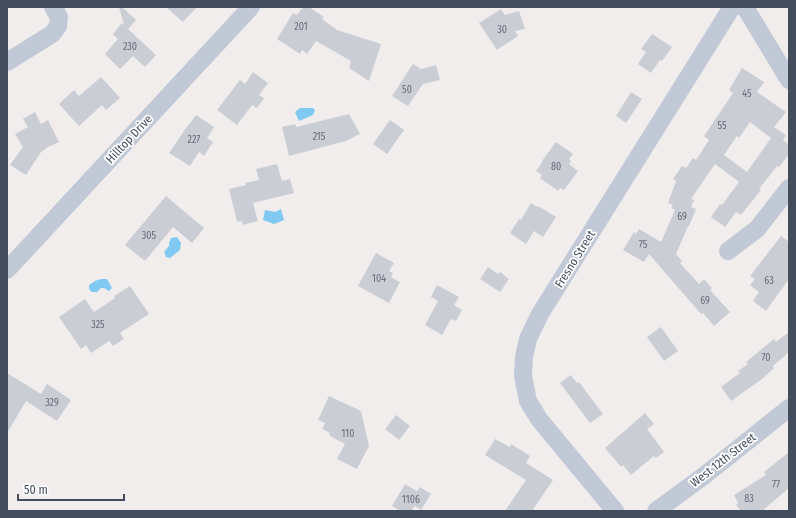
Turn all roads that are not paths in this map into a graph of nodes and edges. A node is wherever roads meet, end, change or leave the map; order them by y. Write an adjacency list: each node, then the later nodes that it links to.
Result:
1 (53, 7): 5 (street)
2 (251, 7): 9 (street, Hilltop Drive)
3 (732, 7): 11 (street, Fresno Street)
4 (743, 7): 6 (street)
5 (7, 62)
6 (789, 80)
7 (789, 188): 8 (street)
8 (728, 251)
9 (7, 270)
10 (789, 408): 12 (street, West 12th Street)
11 (615, 511)
12 (656, 511)

